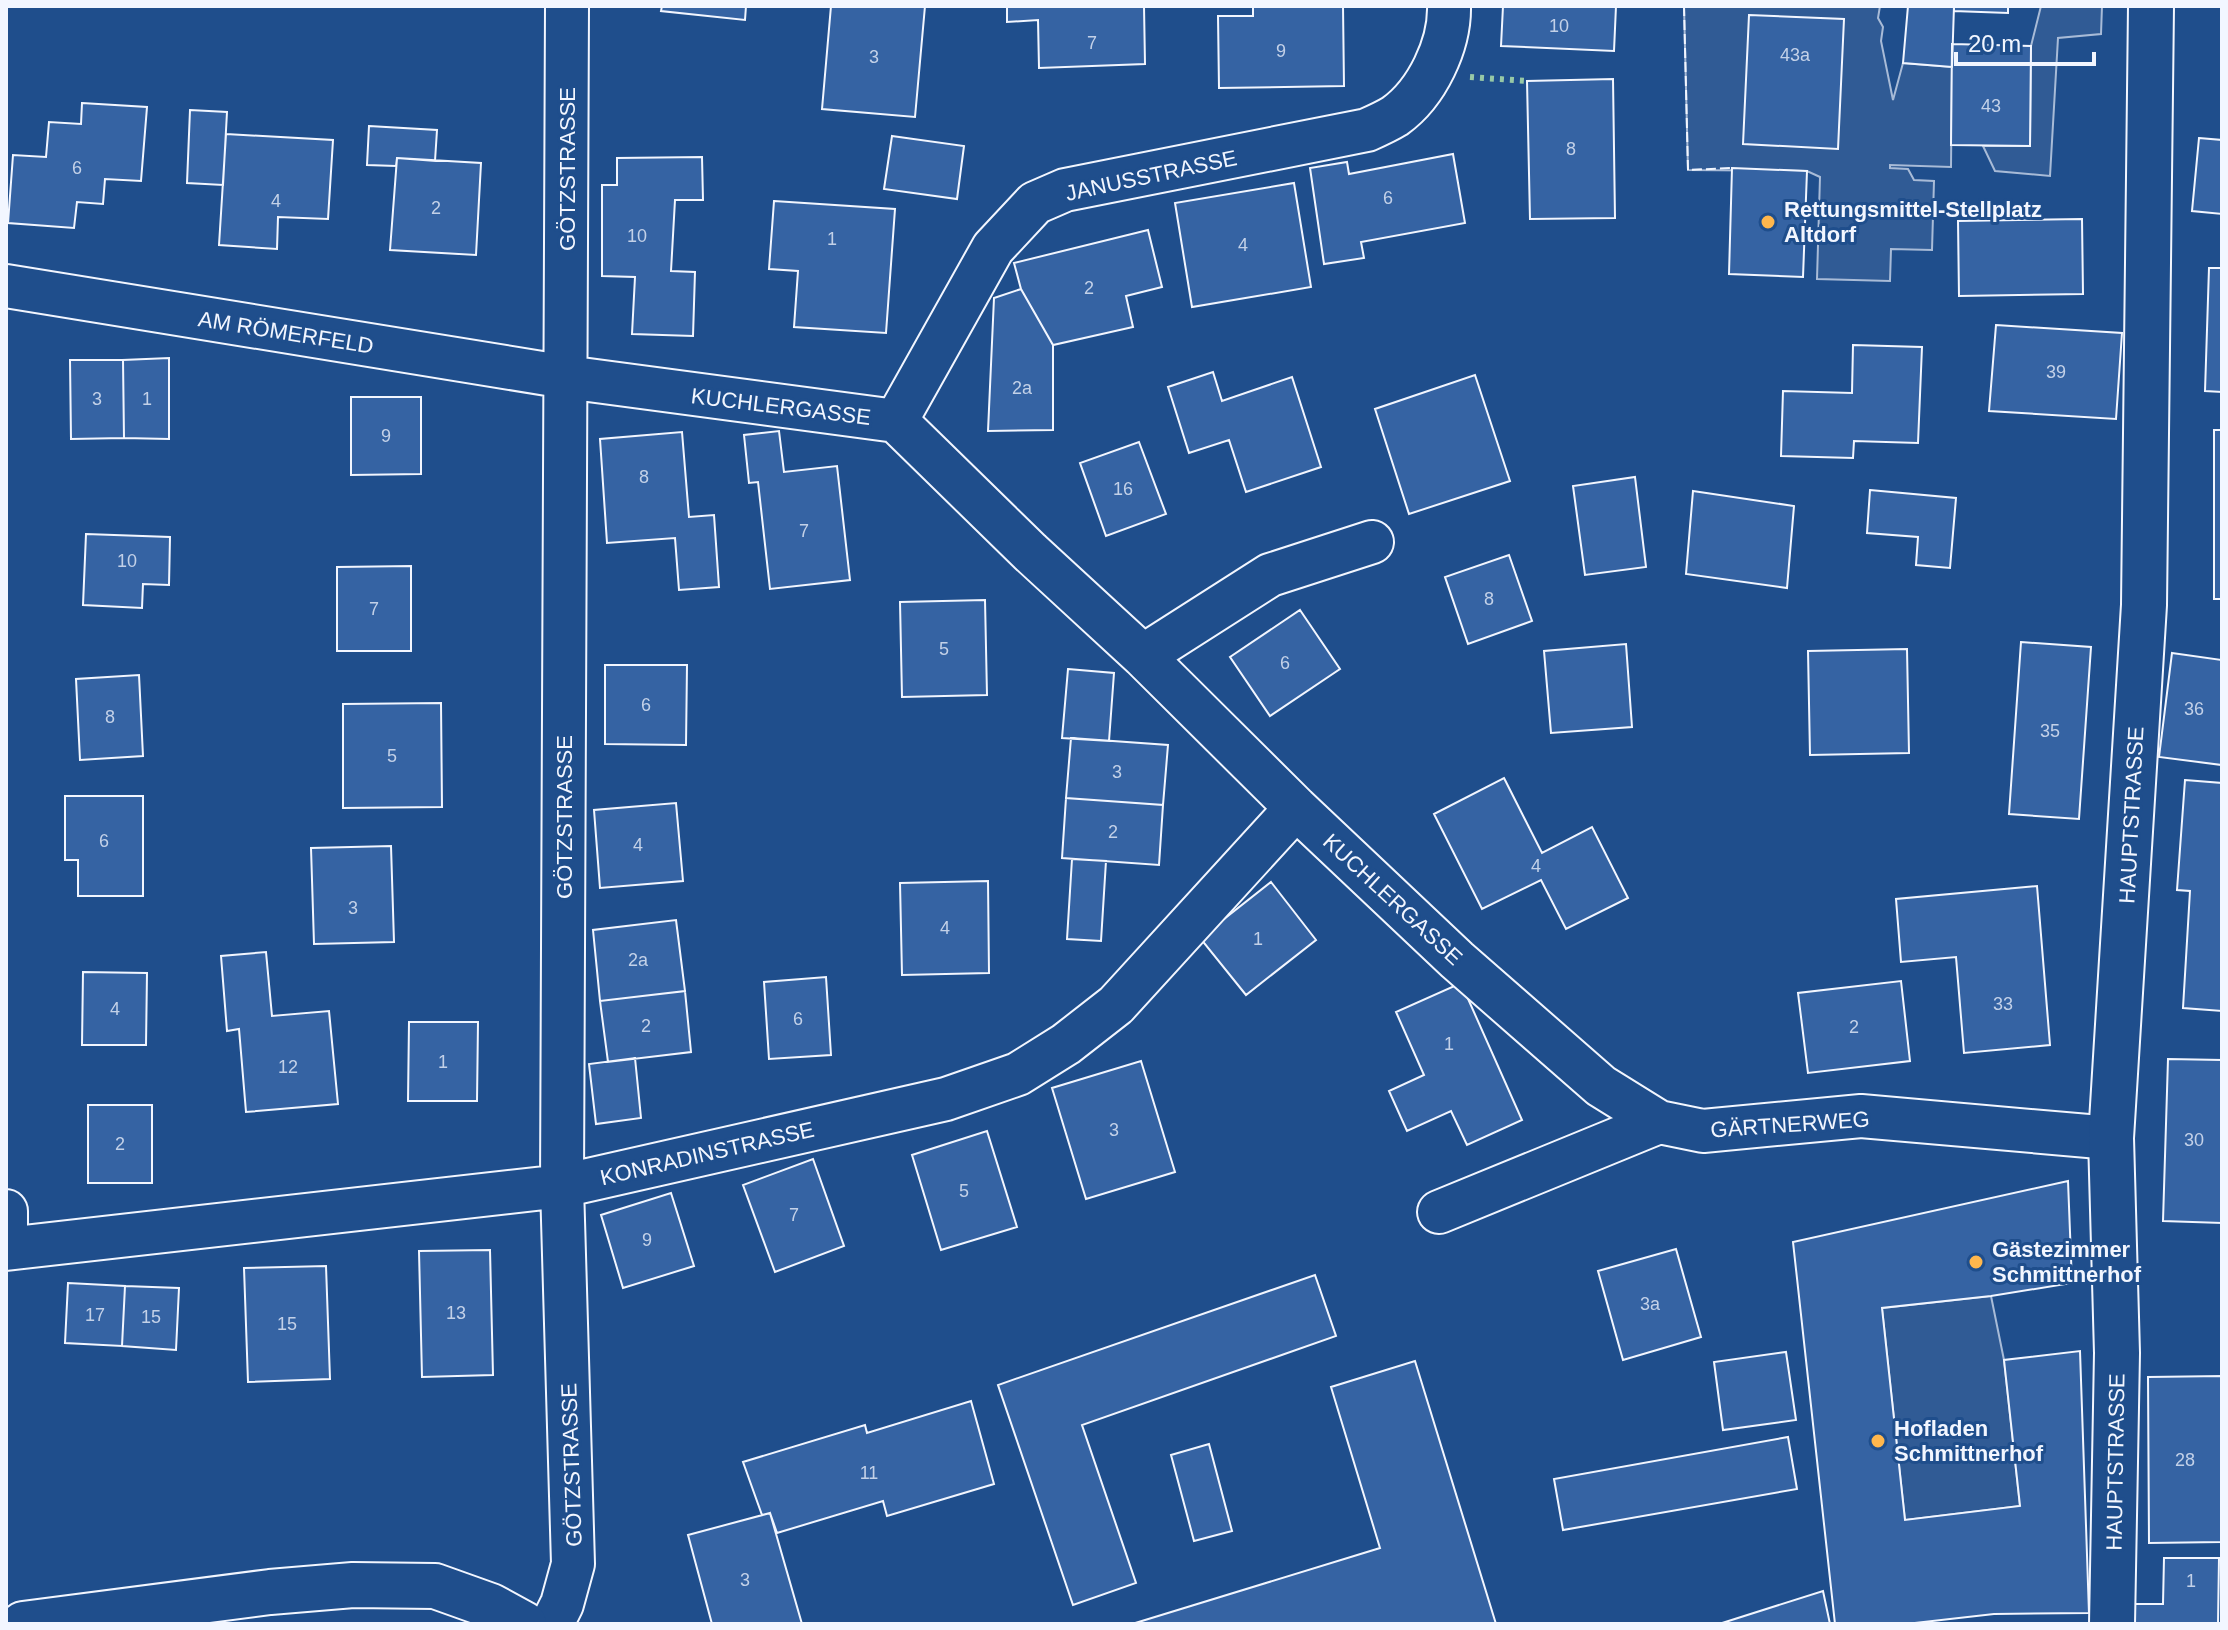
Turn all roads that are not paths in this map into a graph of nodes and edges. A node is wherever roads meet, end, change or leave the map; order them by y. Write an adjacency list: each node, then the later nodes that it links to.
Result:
1 (567, 6): 5 (street, GÖTZSTRASSE)
2 (1449, 6): 6 (street, JANUSSTRASSE)
3 (2151, 6): 11 (street, HAUPTSTRASSE)
4 (6, 286): 5 (street, AM RÖMERFELD)
5 (566, 377): 6 (street, KUCHLERGASSE); 12 (street, GÖTZSTRASSE)
6 (896, 421): 8 (street, KUCHLERGASSE)
7 (1372, 542): 8 (street)
8 (1143, 656): 9 (street, KUCHLERGASSE)
9 (1296, 808): 10 (street, KUCHLERGASSE); 12 (street, KONRADINSTRASSE)
10 (1659, 1122): 11 (street, GÄRTNERWEG); 14 (street)
11 (2111, 1138): 19 (street, HAUPTSTRASSE)
12 (562, 1186): 15 (street, KONRADINSTRASSE); 18 (street, GÖTZSTRASSE)
13 (6, 1211): 15 (street)
14 (1439, 1212)
15 (6, 1249)
16 (23, 1624): 17 (street)
17 (524, 1624)
18 (552, 1624)
19 (2112, 1624)

